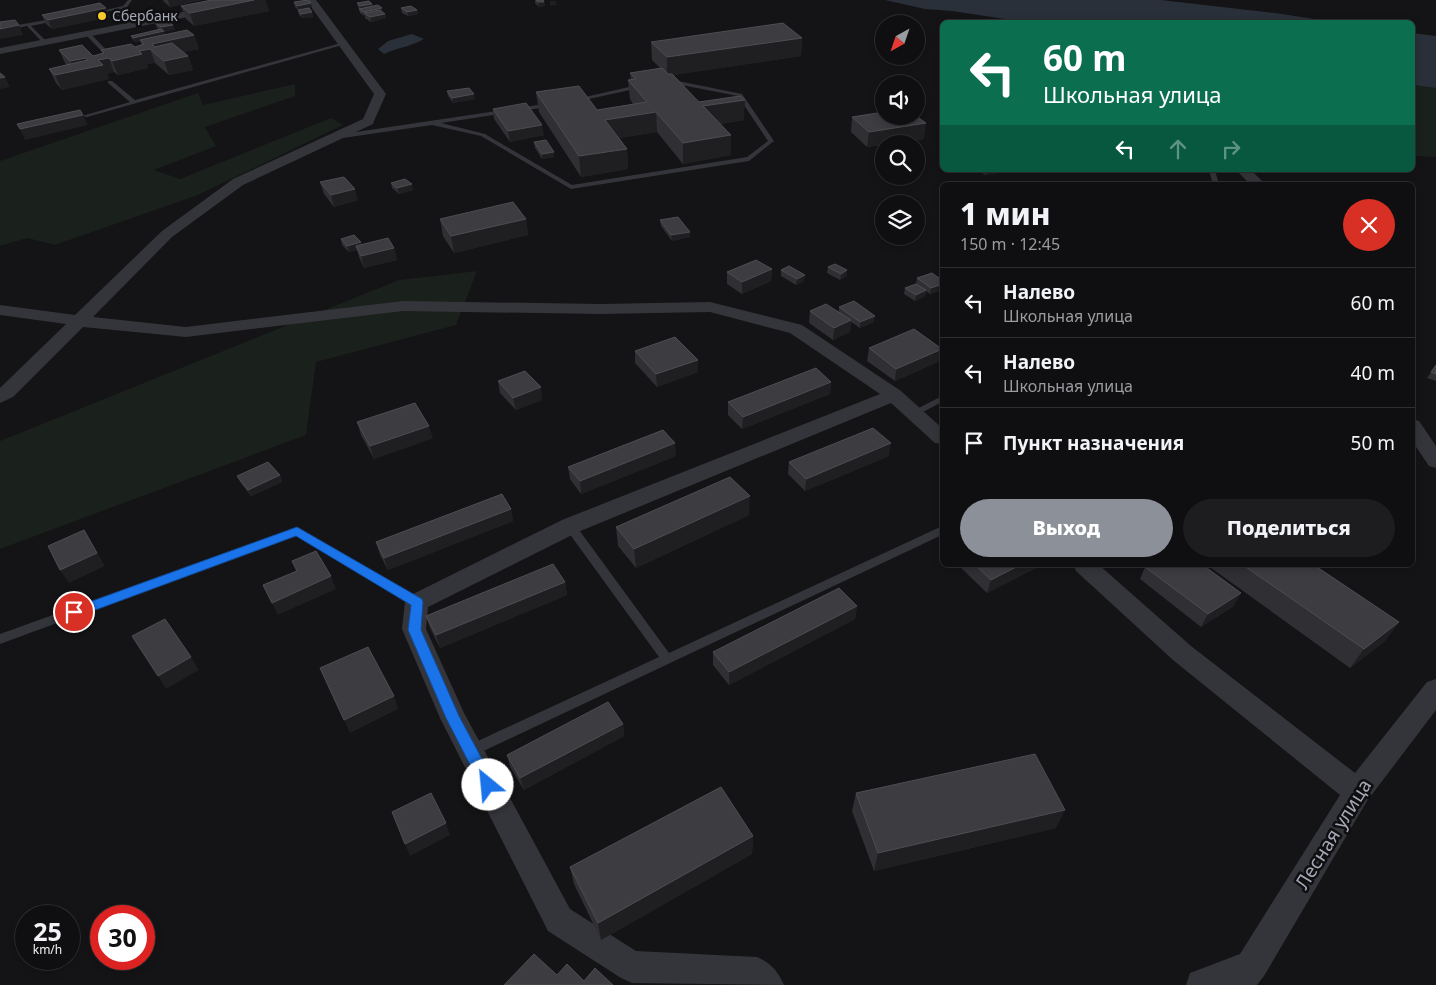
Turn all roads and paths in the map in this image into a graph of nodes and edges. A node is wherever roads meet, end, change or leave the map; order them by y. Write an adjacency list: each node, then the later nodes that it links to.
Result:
1 (130, 0): 4 (lane)
2 (259, 0): 7 (street)
3 (311, 0): 12 (street)
4 (125, 7): 5 (lane); 7 (lane)
5 (86, 14)
6 (67, 18): 8 (lane)
7 (135, 24): 10 (street)
8 (28, 25): 9 (lane); 11 (lane)
9 (0, 30)
10 (87, 33): 11 (street); 14 (lane)
11 (44, 42): 13 (street)
12 (343, 44): 18 (lane); 23 (street)
13 (0, 51)
14 (113, 60)
15 (110, 82): 18 (lane)
16 (658, 82): 22 (lane)
17 (649, 84): 19 (lane)
18 (134, 102): 21 (lane)
19 (565, 102)
20 (556, 104): 22 (lane)
21 (85, 116)
22 (433, 123): 23 (lane)
23 (332, 138): 27 (street)
24 (1244, 172): 25 (street)
25 (1256, 182)
26 (0, 310): 27 (street)
27 (79, 321): 28 (street); 29 (street)
28 (894, 395): 31 (street); 35 (street)
29 (0, 397)
30 (940, 401): 31 (lane)
31 (914, 413): 33 (street)
32 (1415, 429): 34 (street)
33 (940, 436)
34 (1434, 453)
35 (570, 526): 38 (street); 40 (lane)
36 (940, 532): 40 (lane)
37 (1086, 567): 43 (street)
38 (417, 602): 39 (lane); 42 (street)
39 (0, 639)
40 (667, 659): 42 (lane)
41 (1436, 690): 43 (street, Лесная улица)
42 (470, 752): 45 (street)
43 (1357, 792): 44 (street, Лесная улица)
44 (1246, 975): 46 (street)
45 (768, 985)
46 (1202, 985)

